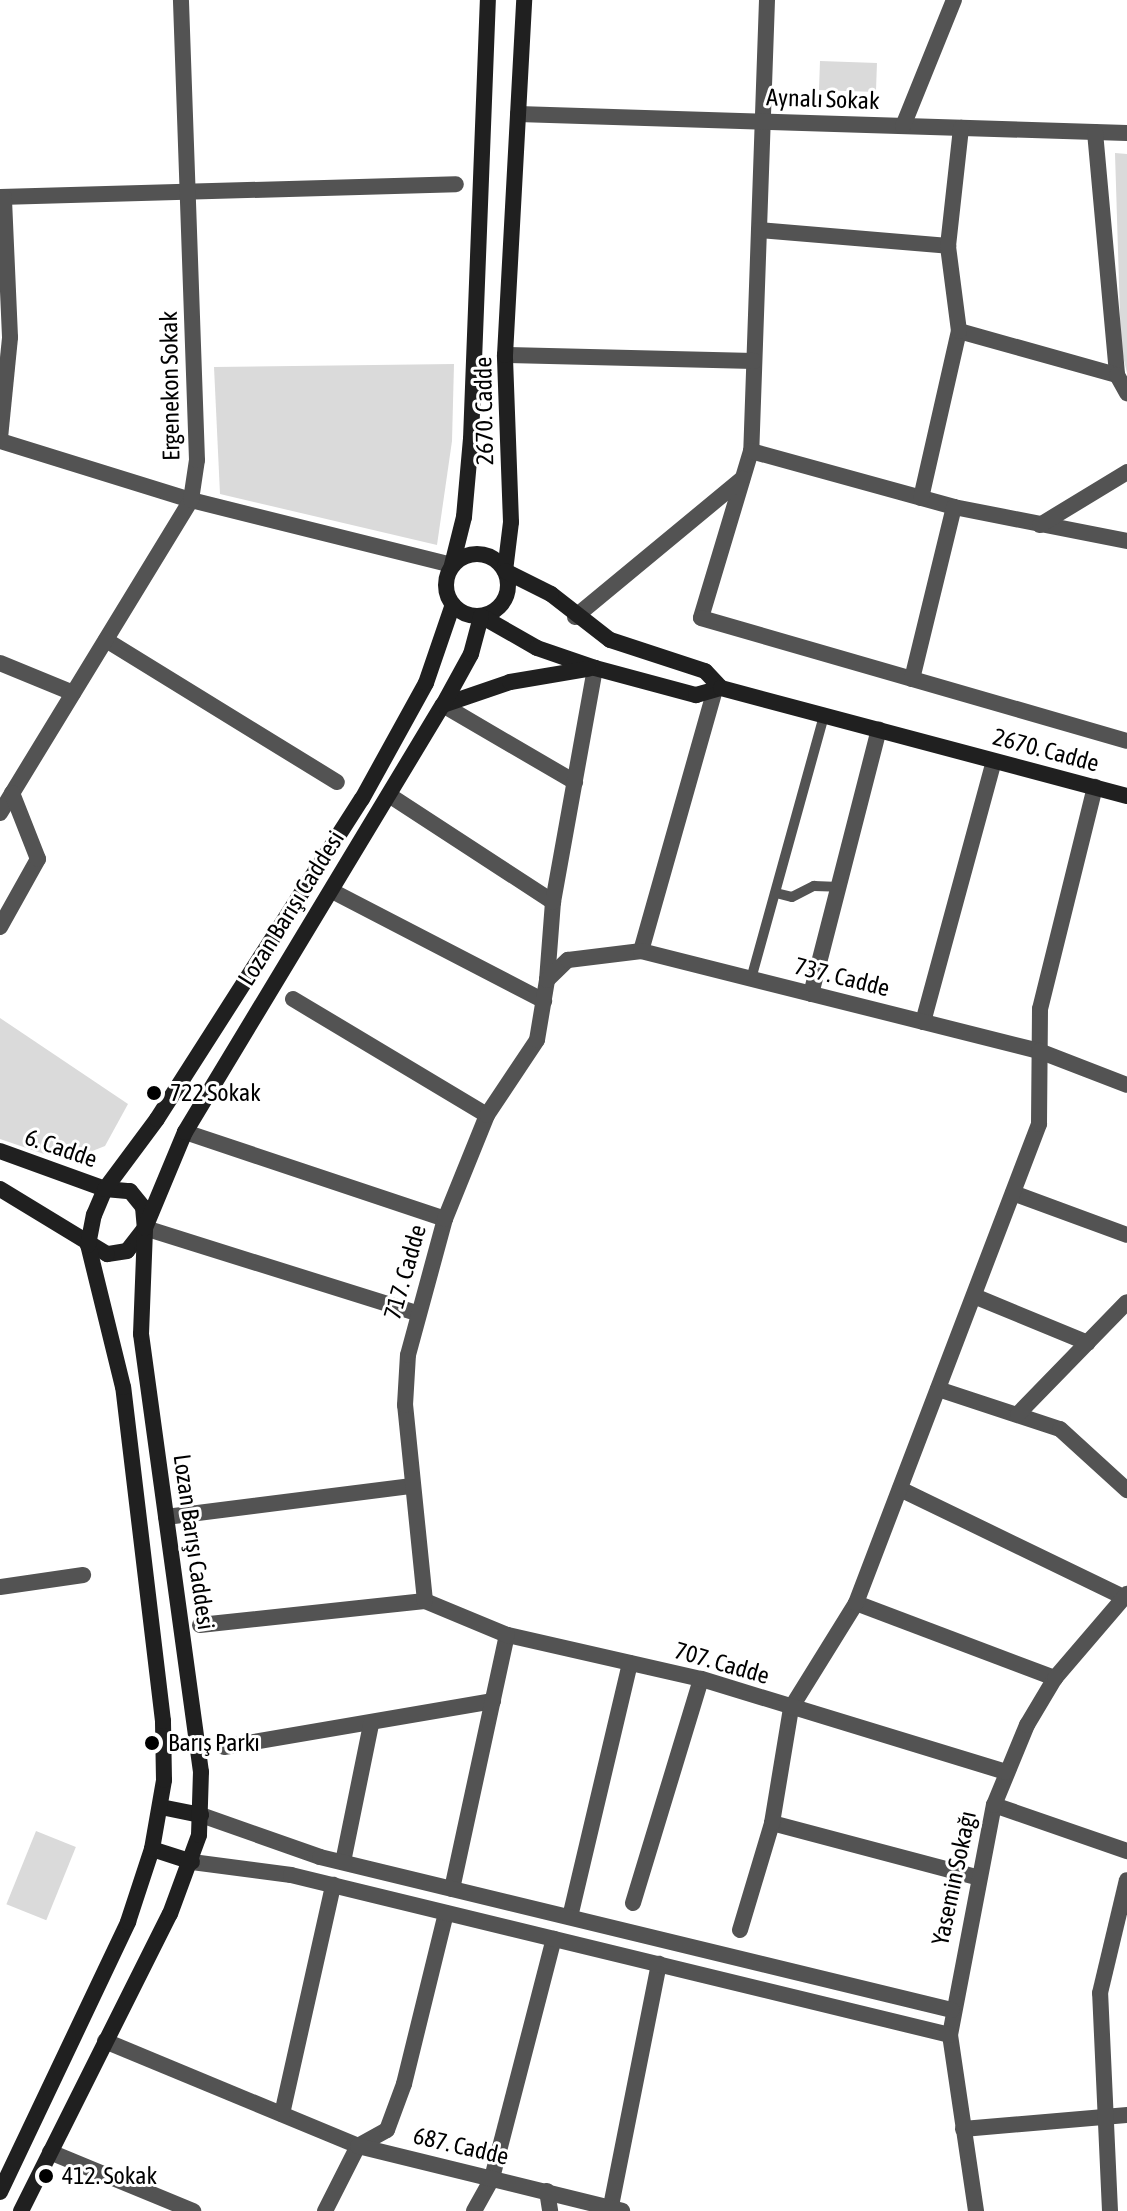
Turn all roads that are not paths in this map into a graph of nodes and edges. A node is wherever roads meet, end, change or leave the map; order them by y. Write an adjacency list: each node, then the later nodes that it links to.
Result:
1 (181, 0): 13 (street, Ergenekon Sokak)
2 (488, 0): 31 (main road, 2670. Cadde)
3 (524, 0): 6 (main road, 2670. Cadde)
4 (767, 0): 7 (street)
5 (954, 0): 8 (street)
6 (518, 114): 7 (street, Aynalı Sokak); 18 (main road, 2670. Cadde)
7 (763, 121): 8 (street, Aynalı Sokak); 15 (street)
8 (903, 126): 9 (street, Aynalı Sokak)
9 (961, 128): 10 (street, Aynalı Sokak); 16 (street)
10 (1095, 132): 11 (street, Aynalı Sokak); 20 (street)
11 (1127, 133)
12 (456, 184): 13 (street)
13 (188, 192): 14 (street); 27 (street, Ergenekon Sokak)
14 (2, 197): 22 (street)
15 (759, 230): 16 (street); 19 (street)
16 (948, 246): 17 (street)
17 (959, 331): 20 (street); 26 (street)
18 (505, 355): 19 (street); 32 (main road, 2670. Cadde)
19 (754, 361): 23 (street)
20 (1117, 375): 21 (street)
21 (1127, 393)
22 (0, 440): 27 (street)
23 (751, 451): 25 (street); 26 (street)
24 (1127, 472): 29 (street)
25 (743, 478): 35 (street); 39 (street)
26 (921, 498): 28 (street)
27 (191, 500): 31 (street); 36 (street, Ergenekon Sokak)
28 (954, 507): 29 (street); 39 (street)
29 (1040, 525): 30 (street)
30 (1127, 541)
31 (452, 565): 32 (main road); 33 (main road)
32 (505, 571): 34 (main road); 35 (main road, 2670. Cadde)
33 (453, 604): 34 (main road); 72 (main road, Lozan Barışı Caddesi)
34 (481, 616): 38 (main road, 2670. Cadde); 42 (main road, Lozan Barışı Caddesi)
35 (575, 617): 40 (main road, 2670. Cadde)
36 (106, 640): 41 (street, Ergenekon Sokak); 47 (street)
37 (0, 663): 41 (street)
38 (595, 668): 40 (main road, 2670. Cadde); 42 (main road); 48 (street, 717. Cadde)
39 (912, 679): 45 (street)
40 (718, 689): 43 (main road, 2670. Cadde); 59 (street)
41 (73, 693): 50 (street, Ergenekon Sokak)
42 (443, 705): 48 (street); 51 (main road, Lozan Barışı Caddesi)
43 (824, 716): 44 (main road, 2670. Cadde); 56 (lane)
44 (879, 730): 46 (main road, 2670. Cadde); 54 (street)
45 (1127, 741)
46 (994, 761): 49 (main road, 2670. Cadde); 65 (street)
47 (337, 782)
48 (575, 782): 57 (street, 717. Cadde)
49 (1095, 787): 52 (main road, 2670. Cadde); 66 (street)
50 (12, 793): 53 (street, Ergenekon Sokak); 58 (street)
51 (389, 795): 55 (main road, Lozan Barışı Caddesi); 57 (street)
52 (1127, 796)
53 (0, 813)
54 (839, 887): 56 (lane); 62 (street)
55 (332, 891): 64 (street); 69 (main road, Lozan Barışı Caddesi)
56 (776, 893): 60 (lane)
57 (553, 902): 61 (street, 717. Cadde)
58 (0, 927)
59 (641, 951): 60 (street, 737. Cadde); 61 (street, 737. Cadde)
60 (751, 979): 62 (street, 737. Cadde)
61 (547, 980): 64 (street, 717. Cadde)
62 (811, 994): 65 (street, 737. Cadde)
63 (293, 999): 68 (street)
64 (544, 1001): 68 (street, 717. Cadde)
65 (923, 1022): 66 (street, 737. Cadde)
66 (1039, 1051): 67 (street, 737. Cadde); 73 (street)
67 (1127, 1085)
68 (487, 1115): 74 (street, 717. Cadde)
69 (185, 1132): 74 (street); 75 (main road, Lozan Barışı Caddesi)
70 (0, 1151): 72 (main road, 6. Cadde)
71 (0, 1189): 77 (main road)
72 (105, 1189): 75 (main road, Lozan Barışı Caddesi); 77 (main road, Lozan Barışı Caddesi)
73 (1013, 1193): 76 (street); 78 (street)
74 (445, 1219): 80 (street, 717. Cadde)
75 (145, 1228): 77 (main road, Lozan Barışı Caddesi); 80 (street); 87 (main road, Lozan Barışı Caddesi)
76 (1127, 1235)
77 (88, 1245): 104 (main road)
78 (974, 1296): 81 (street); 82 (street)
79 (1127, 1302): 81 (street)
80 (416, 1313): 84 (street, 717. Cadde)
81 (1088, 1343): 83 (street)
82 (938, 1389): 83 (street); 85 (street)
83 (1018, 1414): 86 (street)
84 (412, 1486): 87 (street); 91 (street, 717. Cadde)
85 (900, 1489): 90 (street); 92 (street)
86 (1127, 1490)
87 (166, 1517): 105 (main road, Lozan Barışı Caddesi)
88 (83, 1575): 89 (street)
89 (0, 1587)
90 (1125, 1595): 96 (street, Yasemin Sokağı)
91 (425, 1601): 93 (street); 94 (street, 707. Cadde)
92 (856, 1603): 96 (street); 99 (street)
93 (200, 1625)
94 (507, 1635): 95 (street, 707. Cadde); 98 (street)
95 (630, 1663): 97 (street, 707. Cadde); 117 (street)
96 (1055, 1678): 102 (street, Yasemin Sokağı)
97 (701, 1679): 99 (street, 707. Cadde); 115 (street)
98 (493, 1701): 100 (street); 114 (street)
99 (791, 1708): 102 (street, 707. Cadde); 106 (street)
100 (371, 1724): 101 (street); 110 (street)
101 (224, 1747)
102 (1006, 1772): 103 (street, Yasemin Sokağı)
103 (994, 1805): 108 (street); 111 (street, Yasemin Sokağı)
104 (161, 1807): 105 (main road); 107 (main road)
105 (201, 1815): 109 (main road, Lozan Barışı Caddesi); 110 (street)
106 (772, 1823): 111 (street); 118 (street)
107 (152, 1849): 109 (main road); 132 (main road)
108 (1127, 1851)
109 (192, 1862): 113 (street); 123 (main road, Lozan Barışı Caddesi)
110 (343, 1862): 114 (street)
111 (977, 1877): 121 (street, Yasemin Sokağı)
112 (1127, 1880): 126 (street)
113 (333, 1885): 116 (street); 124 (street)
114 (452, 1889): 117 (street)
115 (633, 1903)
116 (446, 1913): 119 (street); 128 (street)
117 (570, 1917): 121 (street)
118 (740, 1930)
119 (554, 1939): 120 (street); 130 (street)
120 (659, 1964): 122 (street); 133 (street)
121 (952, 2010): 122 (street, Yasemin Sokağı)
122 (950, 2035): 127 (street, Yasemin Sokağı)
123 (105, 2041): 124 (street, 687. Cadde); 129 (main road, Lozan Barışı Caddesi)
124 (282, 2114): 128 (street, 687. Cadde)
125 (1127, 2115): 126 (street)
126 (1103, 2117): 127 (street); 140 (street)
127 (963, 2129): 139 (street, Yasemin Sokağı)
128 (358, 2146): 130 (street, 687. Cadde); 136 (street)
129 (50, 2152): 134 (street); 135 (main road, Lozan Barışı Caddesi)
130 (492, 2178): 131 (street, 687. Cadde); 137 (street)
131 (547, 2191): 133 (street, 687. Cadde); 138 (street)
132 (0, 2192)
133 (617, 2208)
134 (181, 2209)
135 (21, 2211)
136 (325, 2211)
137 (474, 2211)
138 (550, 2211)
139 (976, 2211)
140 (1110, 2211)

